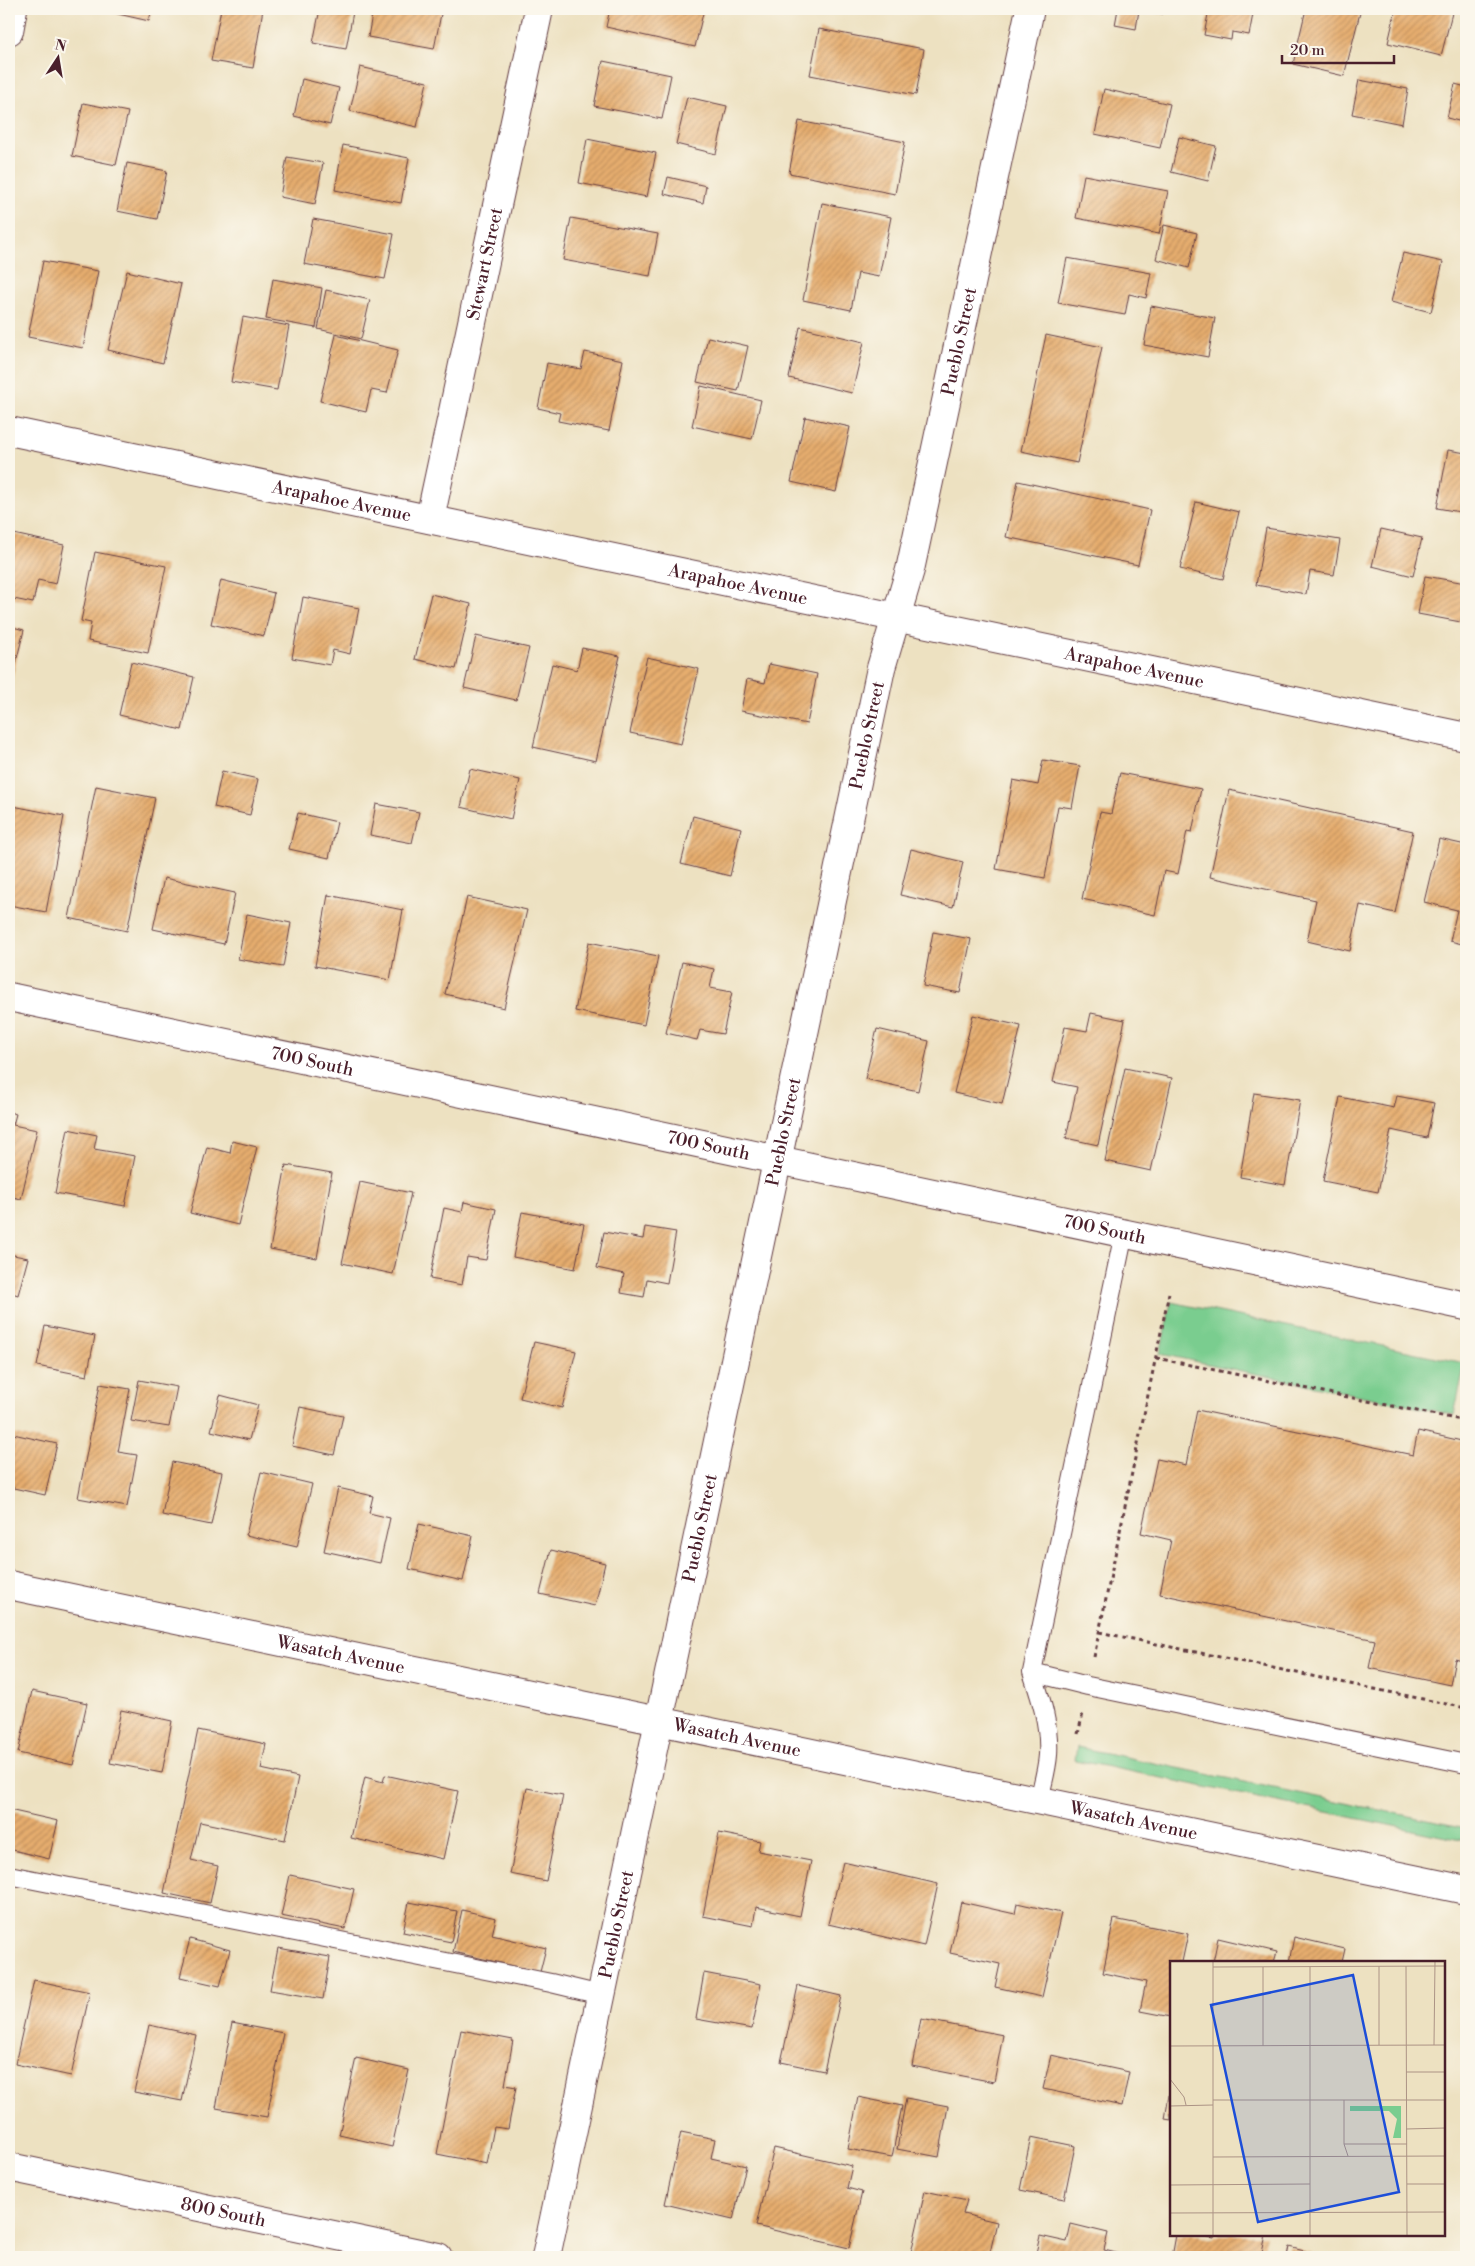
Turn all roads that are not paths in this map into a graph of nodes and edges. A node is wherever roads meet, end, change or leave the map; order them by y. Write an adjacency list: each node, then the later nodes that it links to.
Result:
1 (13, 9): 4 (street)
2 (539, 9): 6 (street, Stewart Street)
3 (1030, 9): 7 (street, Pueblo Street)
4 (9, 31)
5 (9, 431): 6 (street, Arapahoe Avenue)
6 (430, 519): 7 (street, Arapahoe Avenue)
7 (896, 617): 8 (street, Arapahoe Avenue); 10 (street, Pueblo Street)
8 (1466, 737)
9 (9, 997): 10 (street, 700 South)
10 (777, 1159): 11 (street, 700 South); 15 (street, Pueblo Street)
11 (1124, 1233): 12 (street, 700 South); 14 (lane)
12 (1466, 1306)
13 (9, 1585): 15 (street, Wasatch Avenue)
14 (1032, 1672): 16 (lane); 17 (lane)
15 (659, 1721): 17 (street, Wasatch Avenue); 20 (street, Pueblo Street)
16 (1466, 1764)
17 (1039, 1800): 19 (street, Wasatch Avenue)
18 (9, 1875): 20 (lane)
19 (1466, 1890)
20 (601, 1995): 23 (street, Pueblo Street)
21 (9, 2167): 22 (street, 800 South)
22 (438, 2257)
23 (546, 2257)

